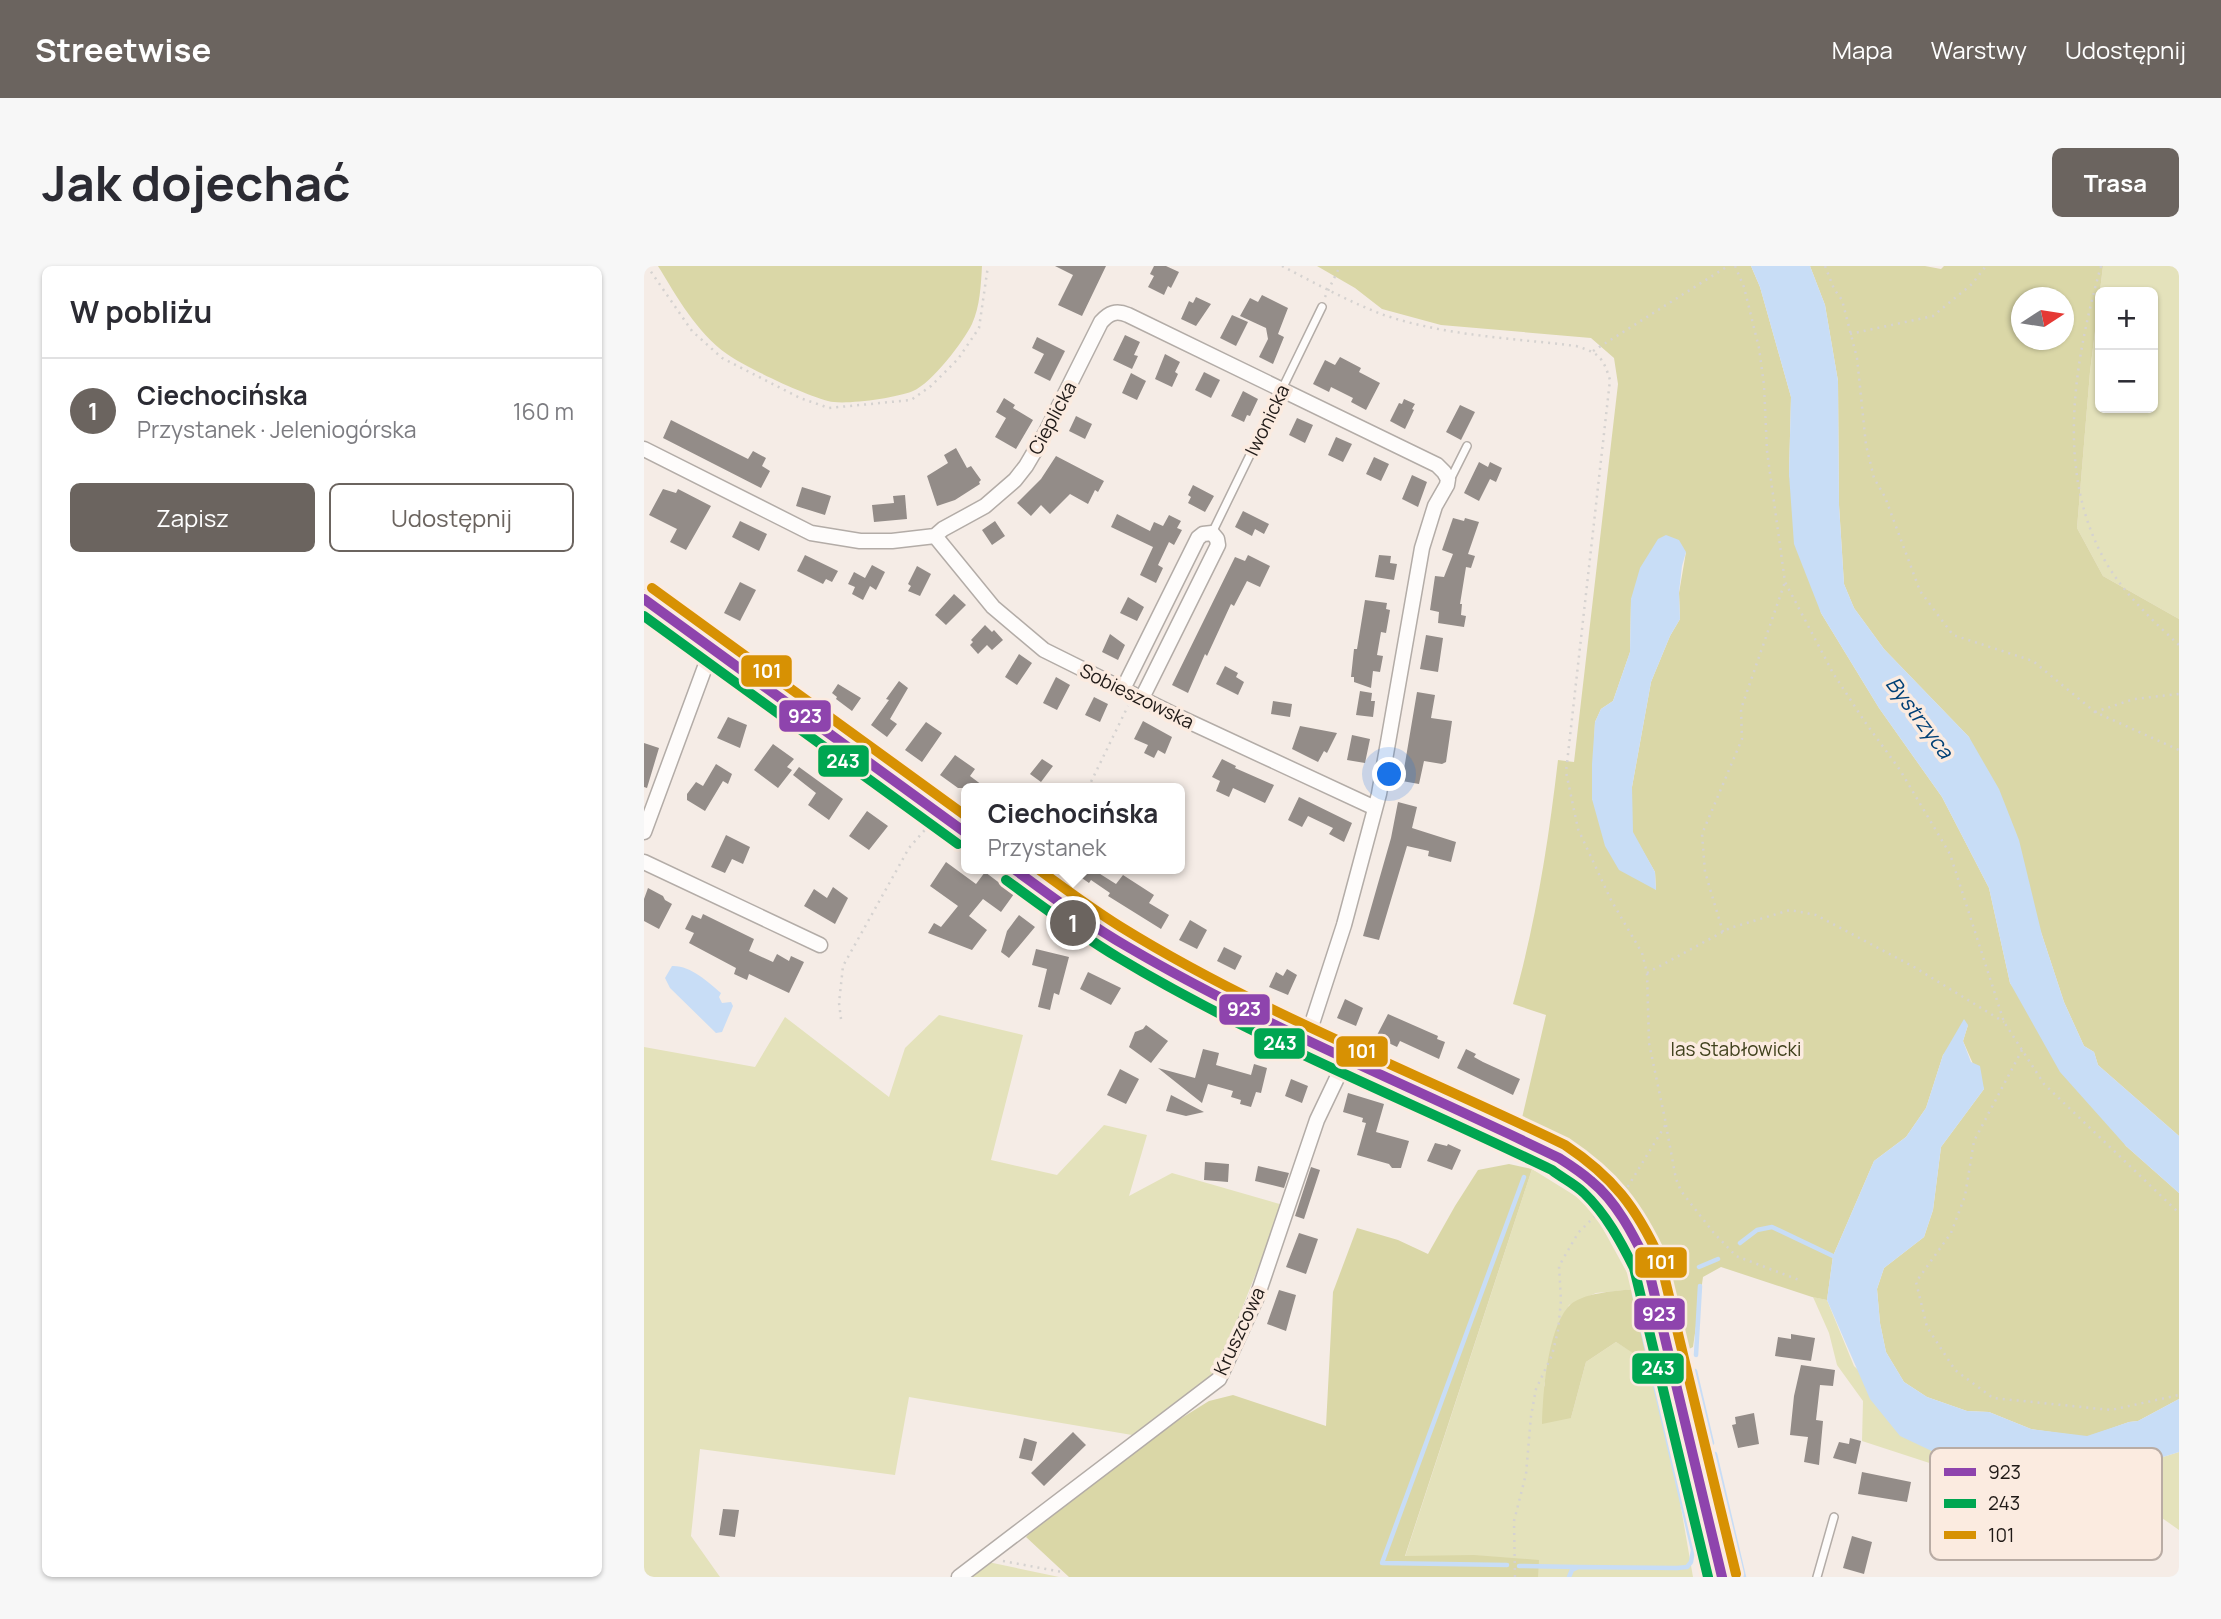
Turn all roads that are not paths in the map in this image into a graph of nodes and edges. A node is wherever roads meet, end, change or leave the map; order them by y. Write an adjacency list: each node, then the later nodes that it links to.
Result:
1 (1322, 307): 2 (lane, Iwonicka)
2 (1282, 391): 5 (street, Cieplicka); 6 (lane, Iwonicka); 7 (street, Cieplicka)
3 (1467, 446): 5 (lane)
4 (644, 449): 7 (street, Cieplicka)
5 (1448, 479): 11 (street)
6 (1212, 533): 10 (street, Iwonicka); 10 (street, Iwonicka)
7 (935, 536): 10 (street, Sobieszowska)
8 (644, 599): 9 (street)
9 (712, 648): 12 (street); 13 (street)
10 (1133, 694): 11 (street, Sobieszowska)
11 (1375, 808): 17 (street)
12 (961, 830)
13 (644, 832)
14 (644, 862): 16 (street)
15 (1021, 874): 17 (street)
16 (820, 945)
17 (1307, 1039): 18 (street)
18 (1347, 1057): 20 (street, Kruszcowa); 21 (street)
19 (1834, 1517): 22 (lane)
20 (959, 1577)
21 (1722, 1577)
22 (1817, 1577)

